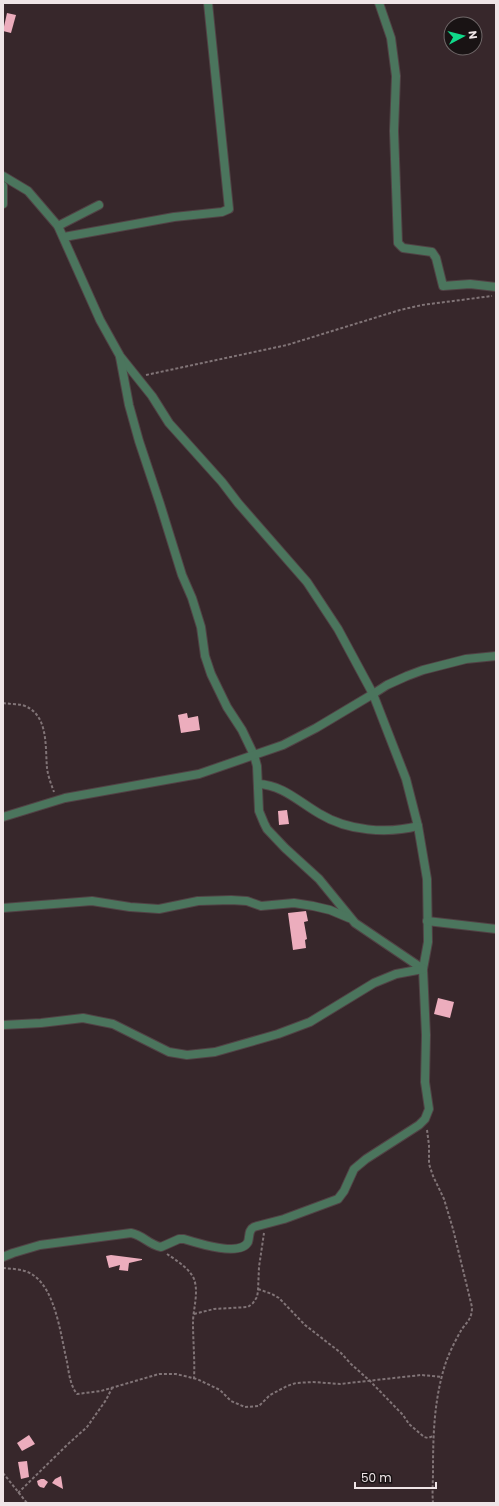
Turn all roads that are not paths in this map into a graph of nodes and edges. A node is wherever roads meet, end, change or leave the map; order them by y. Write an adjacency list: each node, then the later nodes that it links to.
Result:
1 (208, 3): 8 (street)
2 (379, 3): 9 (street)
3 (3, 176): 7 (street)
4 (3, 186): 5 (street)
5 (3, 204)
6 (99, 205): 7 (street)
7 (58, 226): 8 (street)
8 (64, 237): 10 (street)
9 (496, 287)
10 (120, 356): 12 (street); 13 (street)
11 (496, 656): 12 (street)
12 (373, 694): 13 (street); 16 (street)
13 (254, 755): 14 (street); 15 (street)
14 (258, 784): 16 (street); 18 (street)
15 (3, 817)
16 (418, 826): 19 (street)
17 (3, 908): 18 (street)
18 (351, 918): 21 (street)
19 (427, 921): 20 (street); 21 (street)
20 (496, 929)
21 (423, 969): 22 (street); 23 (street)
22 (3, 1025)
23 (3, 1257)

